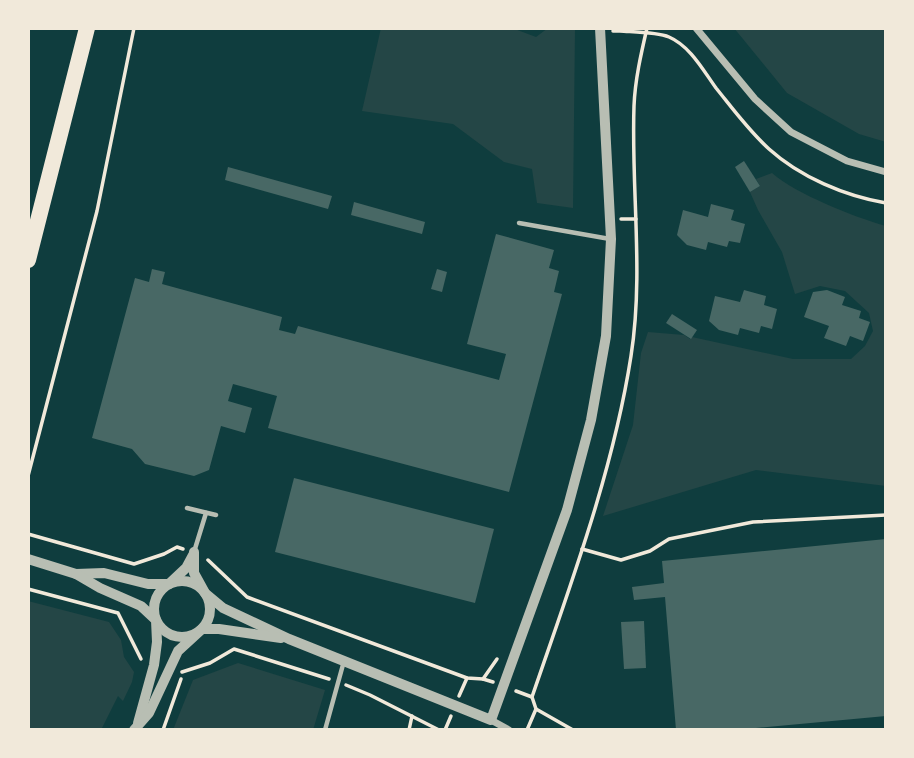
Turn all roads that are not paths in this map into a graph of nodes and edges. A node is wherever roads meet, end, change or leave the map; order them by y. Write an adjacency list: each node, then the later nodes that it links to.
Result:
1 (87, 28): 7 (highway)
2 (696, 28): 4 (street)
3 (600, 30): 6 (street)
4 (886, 172)
5 (519, 223): 6 (lane)
6 (611, 239): 20 (street)
7 (28, 260)
8 (187, 508): 9 (lane)
9 (206, 513): 10 (lane); 11 (lane)
10 (216, 515)
11 (194, 552): 14 (street); 15 (street)
12 (28, 559): 13 (street)
13 (76, 574): 14 (street); 16 (street)
14 (169, 584): 15 (street); 16 (street)
15 (205, 593): 17 (street); 18 (street)
16 (156, 620): 17 (street); 21 (street)
17 (202, 629): 18 (street); 21 (street)
18 (289, 639): 19 (street)
19 (344, 660): 20 (street); 22 (lane)
20 (491, 720): 23 (street)
21 (135, 728)
22 (326, 730)
23 (509, 730)

